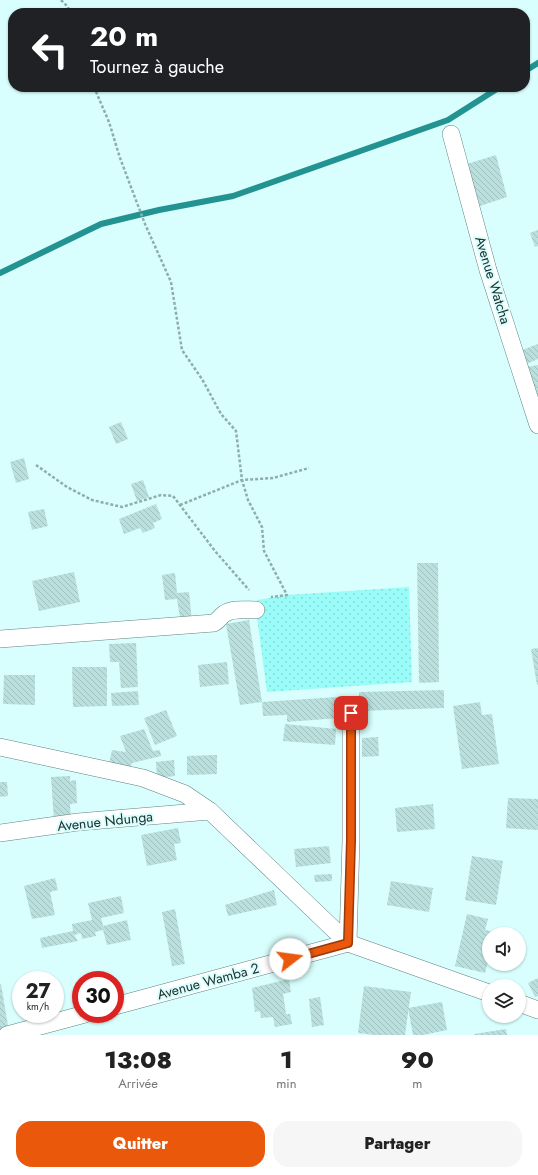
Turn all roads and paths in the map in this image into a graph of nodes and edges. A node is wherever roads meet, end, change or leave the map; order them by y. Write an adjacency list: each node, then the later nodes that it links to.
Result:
1 (61, 0): 2 (path)
2 (68, 8)
3 (96, 92): 8 (path)
4 (451, 134): 5 (street, Avenue Watcha)
5 (538, 425)
6 (36, 465): 9 (path)
7 (309, 468): 8 (path)
8 (242, 480): 9 (path); 10 (path)
9 (180, 505): 11 (path)
10 (287, 595)
11 (254, 602): 12 (street)
12 (0, 639)
13 (351, 713): 17 (street)
14 (0, 746): 15 (street)
15 (210, 811): 16 (street, Avenue Ndunga); 17 (street)
16 (0, 833)
17 (348, 943): 18 (street); 19 (street, Avenue Wamba 2)
18 (482, 991)
19 (124, 1004)
20 (526, 1006): 21 (street)
21 (538, 1010)
22 (72, 1018): 23 (street)
23 (7, 1035)

